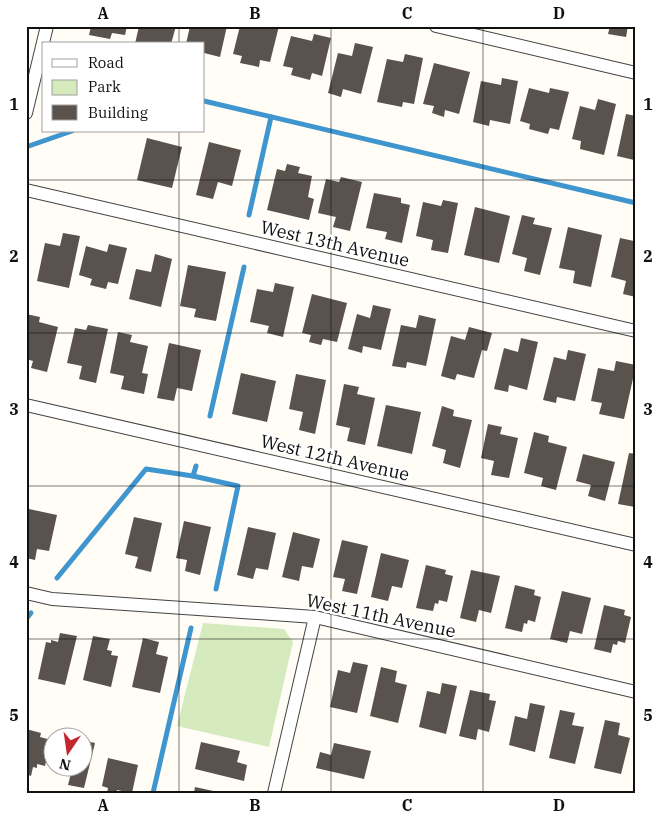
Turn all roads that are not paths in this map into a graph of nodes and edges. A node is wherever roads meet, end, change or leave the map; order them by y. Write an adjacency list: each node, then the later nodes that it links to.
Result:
1 (47, 26): 3 (street)
2 (436, 26): 5 (street)
3 (43, 42)
4 (42, 47): 6 (street)
5 (636, 73)
6 (26, 113)
7 (26, 190): 8 (street, West 13th Avenue)
8 (636, 331)
9 (26, 405): 10 (street, West 12th Avenue)
10 (636, 545)
11 (26, 593): 12 (street, West 11th Avenue)
12 (315, 617): 13 (street, West 11th Avenue); 14 (street)
13 (636, 692)
14 (274, 793)

